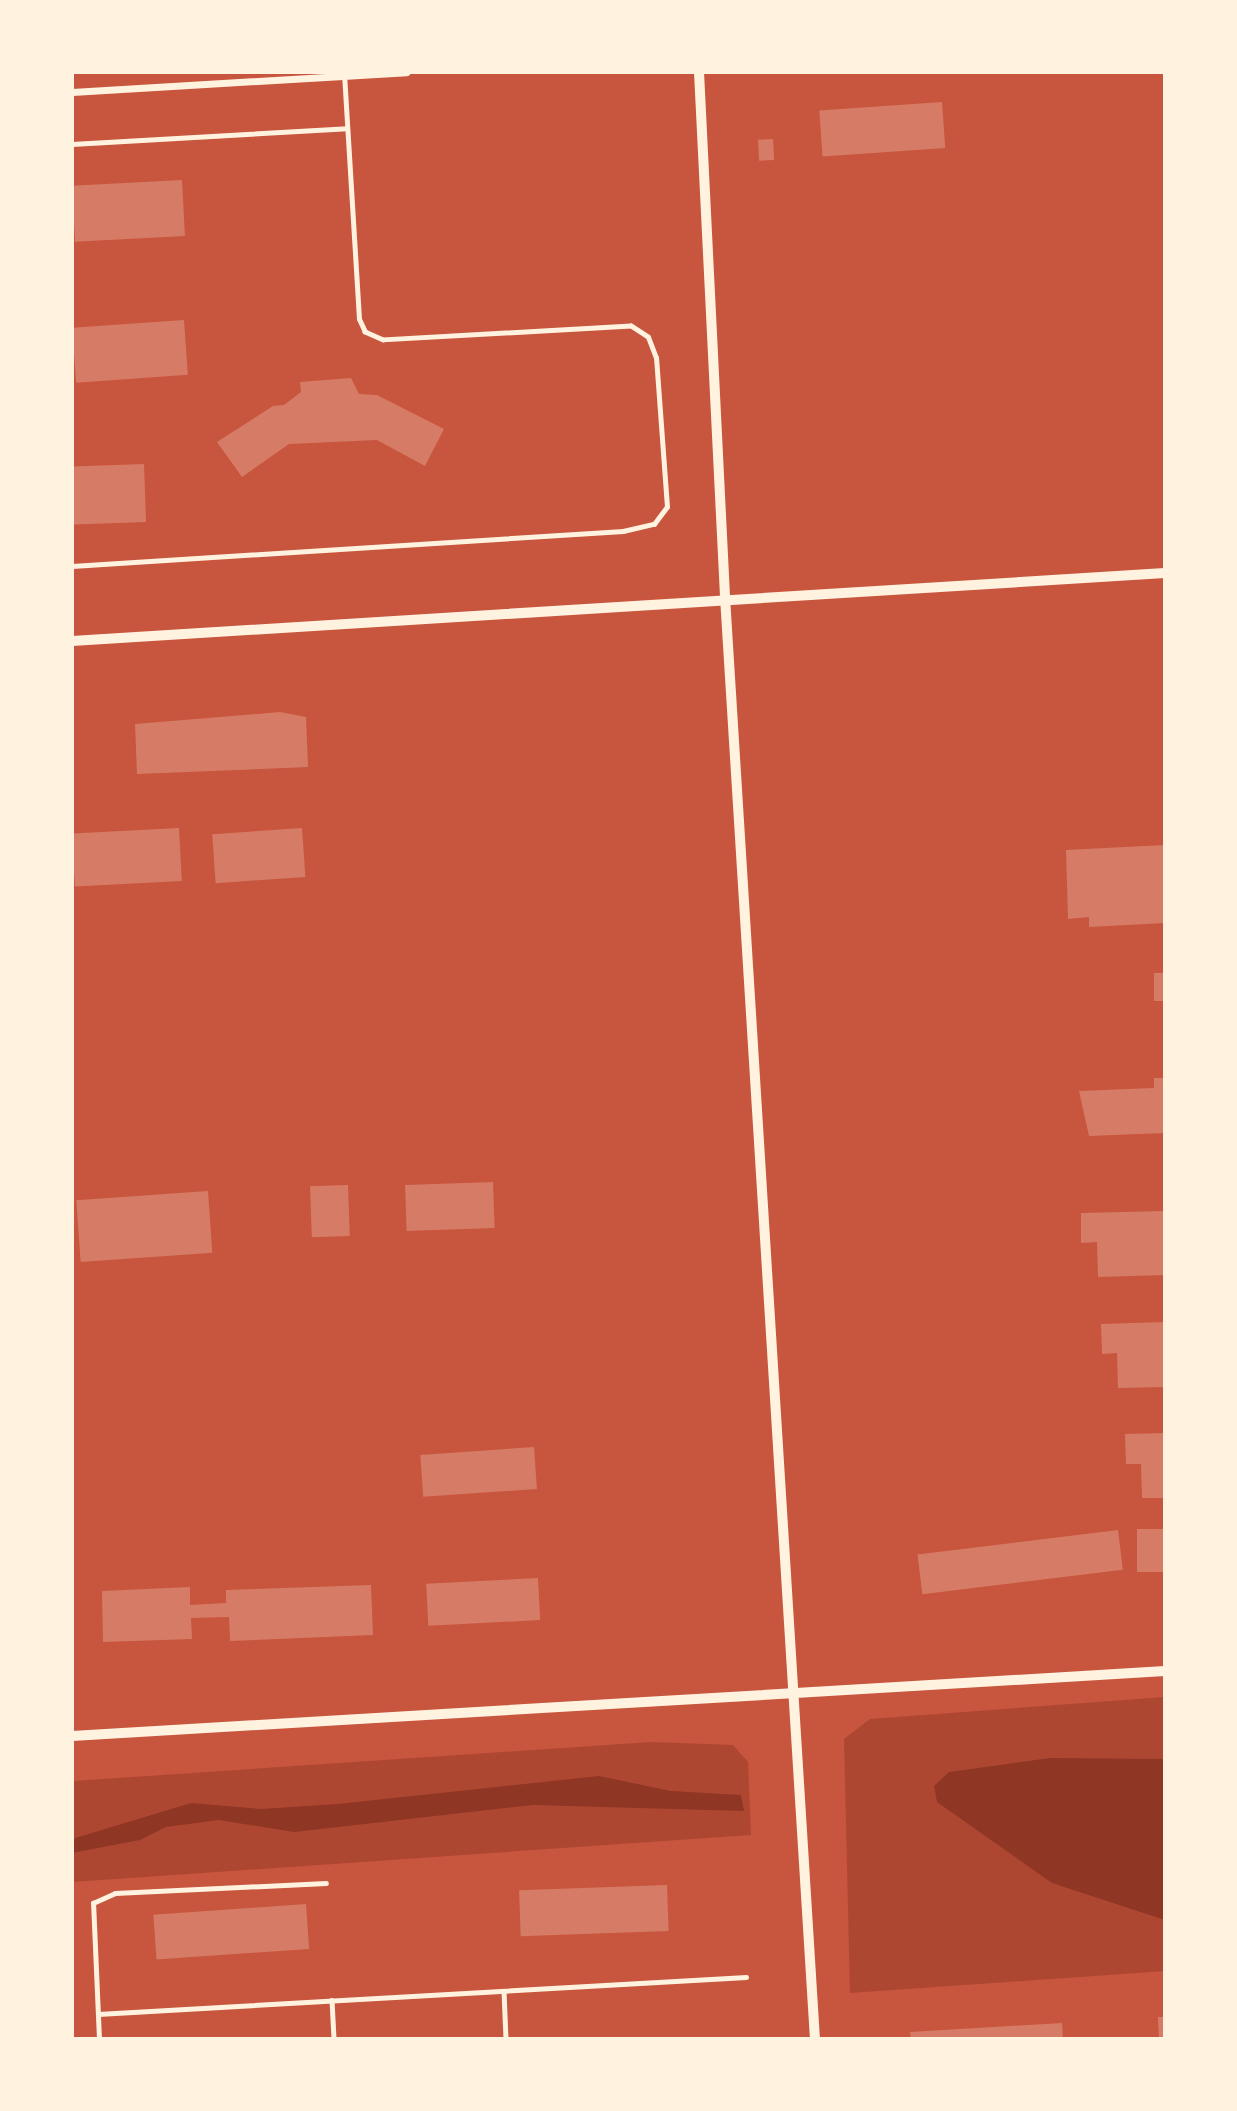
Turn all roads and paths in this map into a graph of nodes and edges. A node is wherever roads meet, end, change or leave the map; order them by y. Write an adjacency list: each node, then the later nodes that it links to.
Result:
1 (407, 72): 3 (street)
2 (699, 72): 9 (street)
3 (344, 76): 4 (street); 5 (lane)
4 (72, 92)
5 (347, 128): 6 (lane); 7 (lane)
6 (72, 144)
7 (72, 566)
8 (1165, 573): 9 (street)
9 (724, 597): 10 (street); 12 (street)
10 (72, 641)
11 (1165, 1671): 12 (street)
12 (791, 1693): 13 (street); 22 (street)
13 (72, 1736)
14 (326, 1883): 18 (lane)
15 (746, 1977): 16 (lane)
16 (503, 1991): 17 (lane); 21 (lane)
17 (331, 2000): 18 (lane); 20 (lane)
18 (98, 2014): 19 (lane)
19 (99, 2039)
20 (334, 2039)
21 (506, 2039)
22 (815, 2039)

